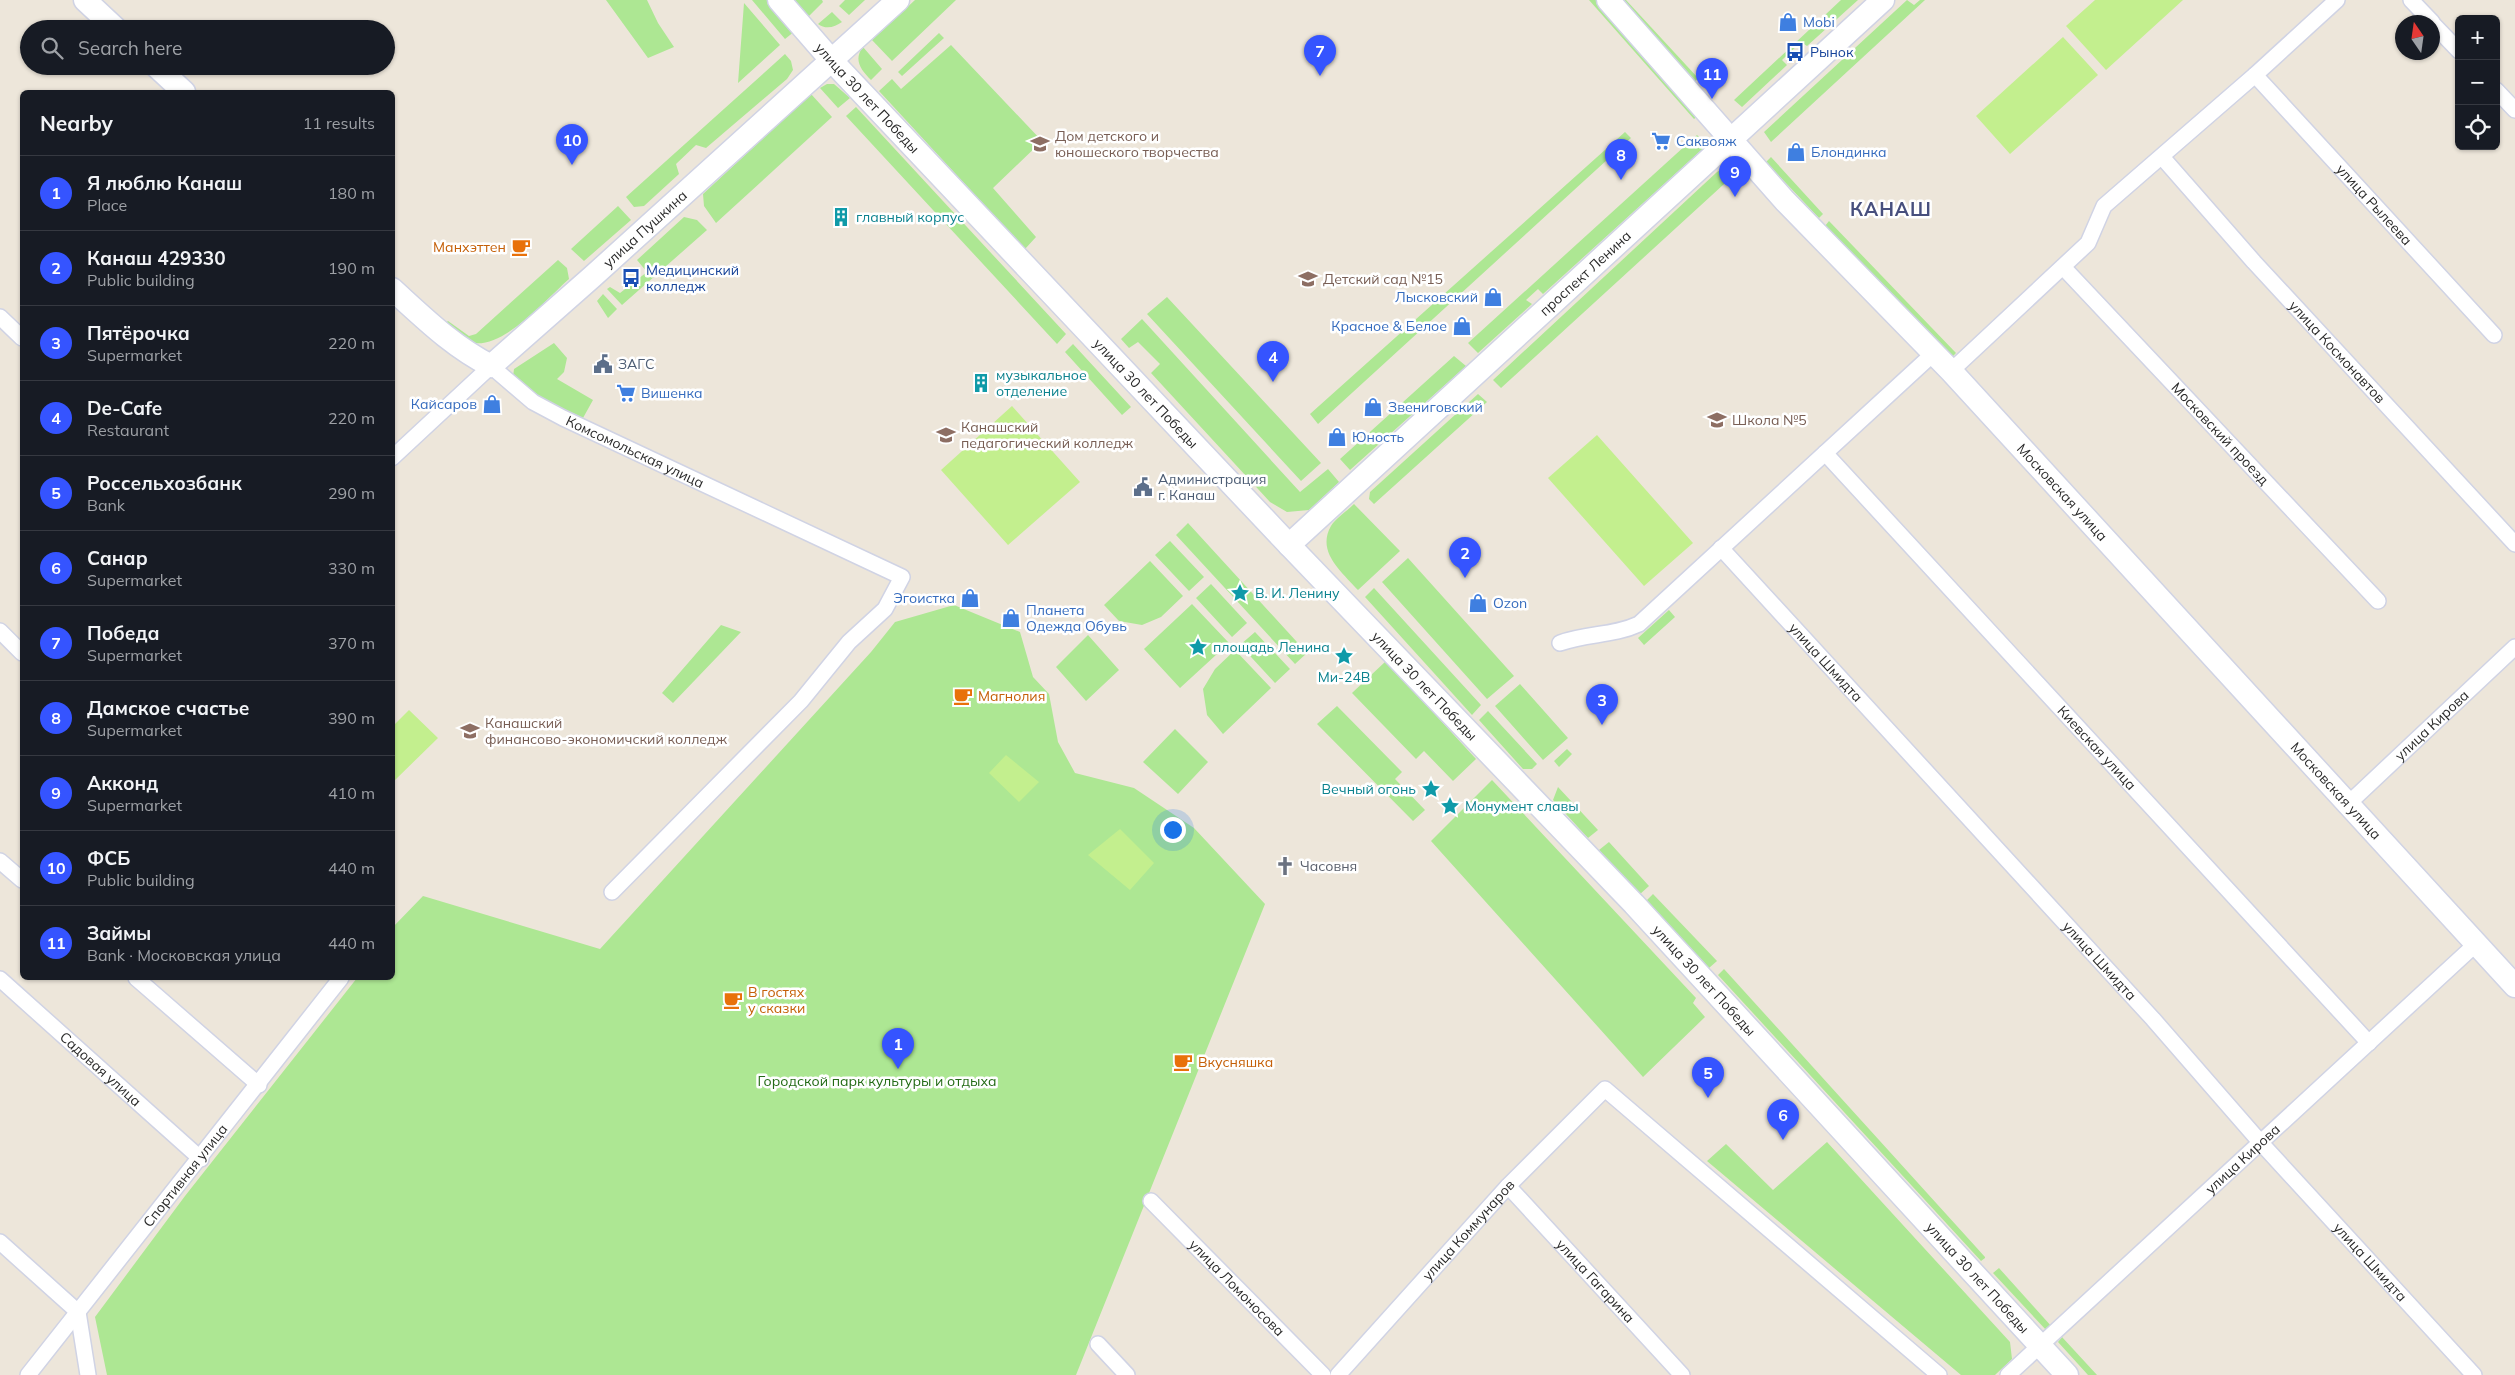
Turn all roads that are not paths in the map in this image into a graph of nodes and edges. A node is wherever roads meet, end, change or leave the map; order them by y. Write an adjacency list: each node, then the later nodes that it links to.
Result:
1 (85, 0): 9 (street)
2 (779, 0): 12 (street, улица 30 лет Победы)
3 (898, 0): 12 (street, улица Пушкина)
4 (1608, 0): 18 (street, Московская улица)
5 (1883, 0): 18 (street, проспект Ленина)
6 (2337, 0): 14 (street)
7 (2411, 0): 8 (street)
8 (2425, 15)
9 (106, 20)
10 (2440, 31): 11 (street)
11 (2455, 47)
12 (832, 61): 26 (street, улица Пушкина); 31 (street, улица 30 лет Победы)
13 (166, 75): 15 (street)
14 (2255, 75): 19 (street); 23 (street, улица Рылеева)
15 (182, 90)
16 (2500, 94): 17 (street)
17 (2515, 110)
18 (1730, 140): 25 (street, Московская улица); 31 (street, проспект Ленина)
19 (2162, 157): 20 (street); 30 (street, улица Космонавтов)
20 (2062, 267): 27 (street); 33 (street, Московский проезд)
21 (395, 291): 26 (street, Комсомольская улица)
22 (0, 317): 24 (street)
23 (2494, 334)
24 (20, 336)
25 (1934, 353): 27 (street, Московская улица); 28 (street)
26 (491, 366): 29 (street, улица Пушкина); 41 (street, Комсомольская улица)
27 (1951, 371): 38 (street, Московская улица)
28 (1826, 453): 32 (street); 47 (street, Киевская улица)
29 (395, 455)
30 (2515, 544)
31 (1289, 545): 56 (street, улица 30 лет Победы)
32 (1722, 548): 35 (street); 49 (street, улица Шмидта)
33 (2378, 601)
34 (0, 631): 37 (street)
35 (1560, 643)
36 (2515, 647): 38 (street, улица Кирова)
37 (20, 652)
38 (2348, 804): 42 (street, Московская улица)
39 (0, 861): 40 (street)
40 (20, 878)
41 (612, 892)
42 (2476, 944): 46 (street, Московская улица); 47 (street, улица Кирова)
43 (0, 979): 50 (street, Садовая улица)
44 (138, 980): 48 (street)
45 (340, 980): 48 (street, Спортивная улица)
46 (2515, 986)
47 (2368, 1043): 49 (street, улица Кирова)
48 (258, 1085): 50 (street, Спортивная улица)
49 (2261, 1143): 56 (street, улица Кирова); 66 (street, улица Шмидта)
50 (201, 1159): 54 (street, Спортивная улица)
51 (1508, 1186): 61 (street, улица Коммунаров); 62 (street, улица Гагарина); 63 (street, улица Коммунаров)
52 (1151, 1201): 60 (street, улица Ломоносова)
53 (0, 1242): 54 (street)
54 (78, 1312): 57 (street, Спортивная улица); 58 (street)
55 (1098, 1344): 59 (street)
56 (2040, 1346): 64 (street, улица Кирова); 65 (street, улица 30 лет Победы)
57 (28, 1375)
58 (88, 1375)
59 (1127, 1375)
60 (1323, 1375)
61 (1338, 1375)
62 (1682, 1375)
63 (1939, 1375)
64 (2008, 1375)
65 (2066, 1375)
66 (2474, 1375)

